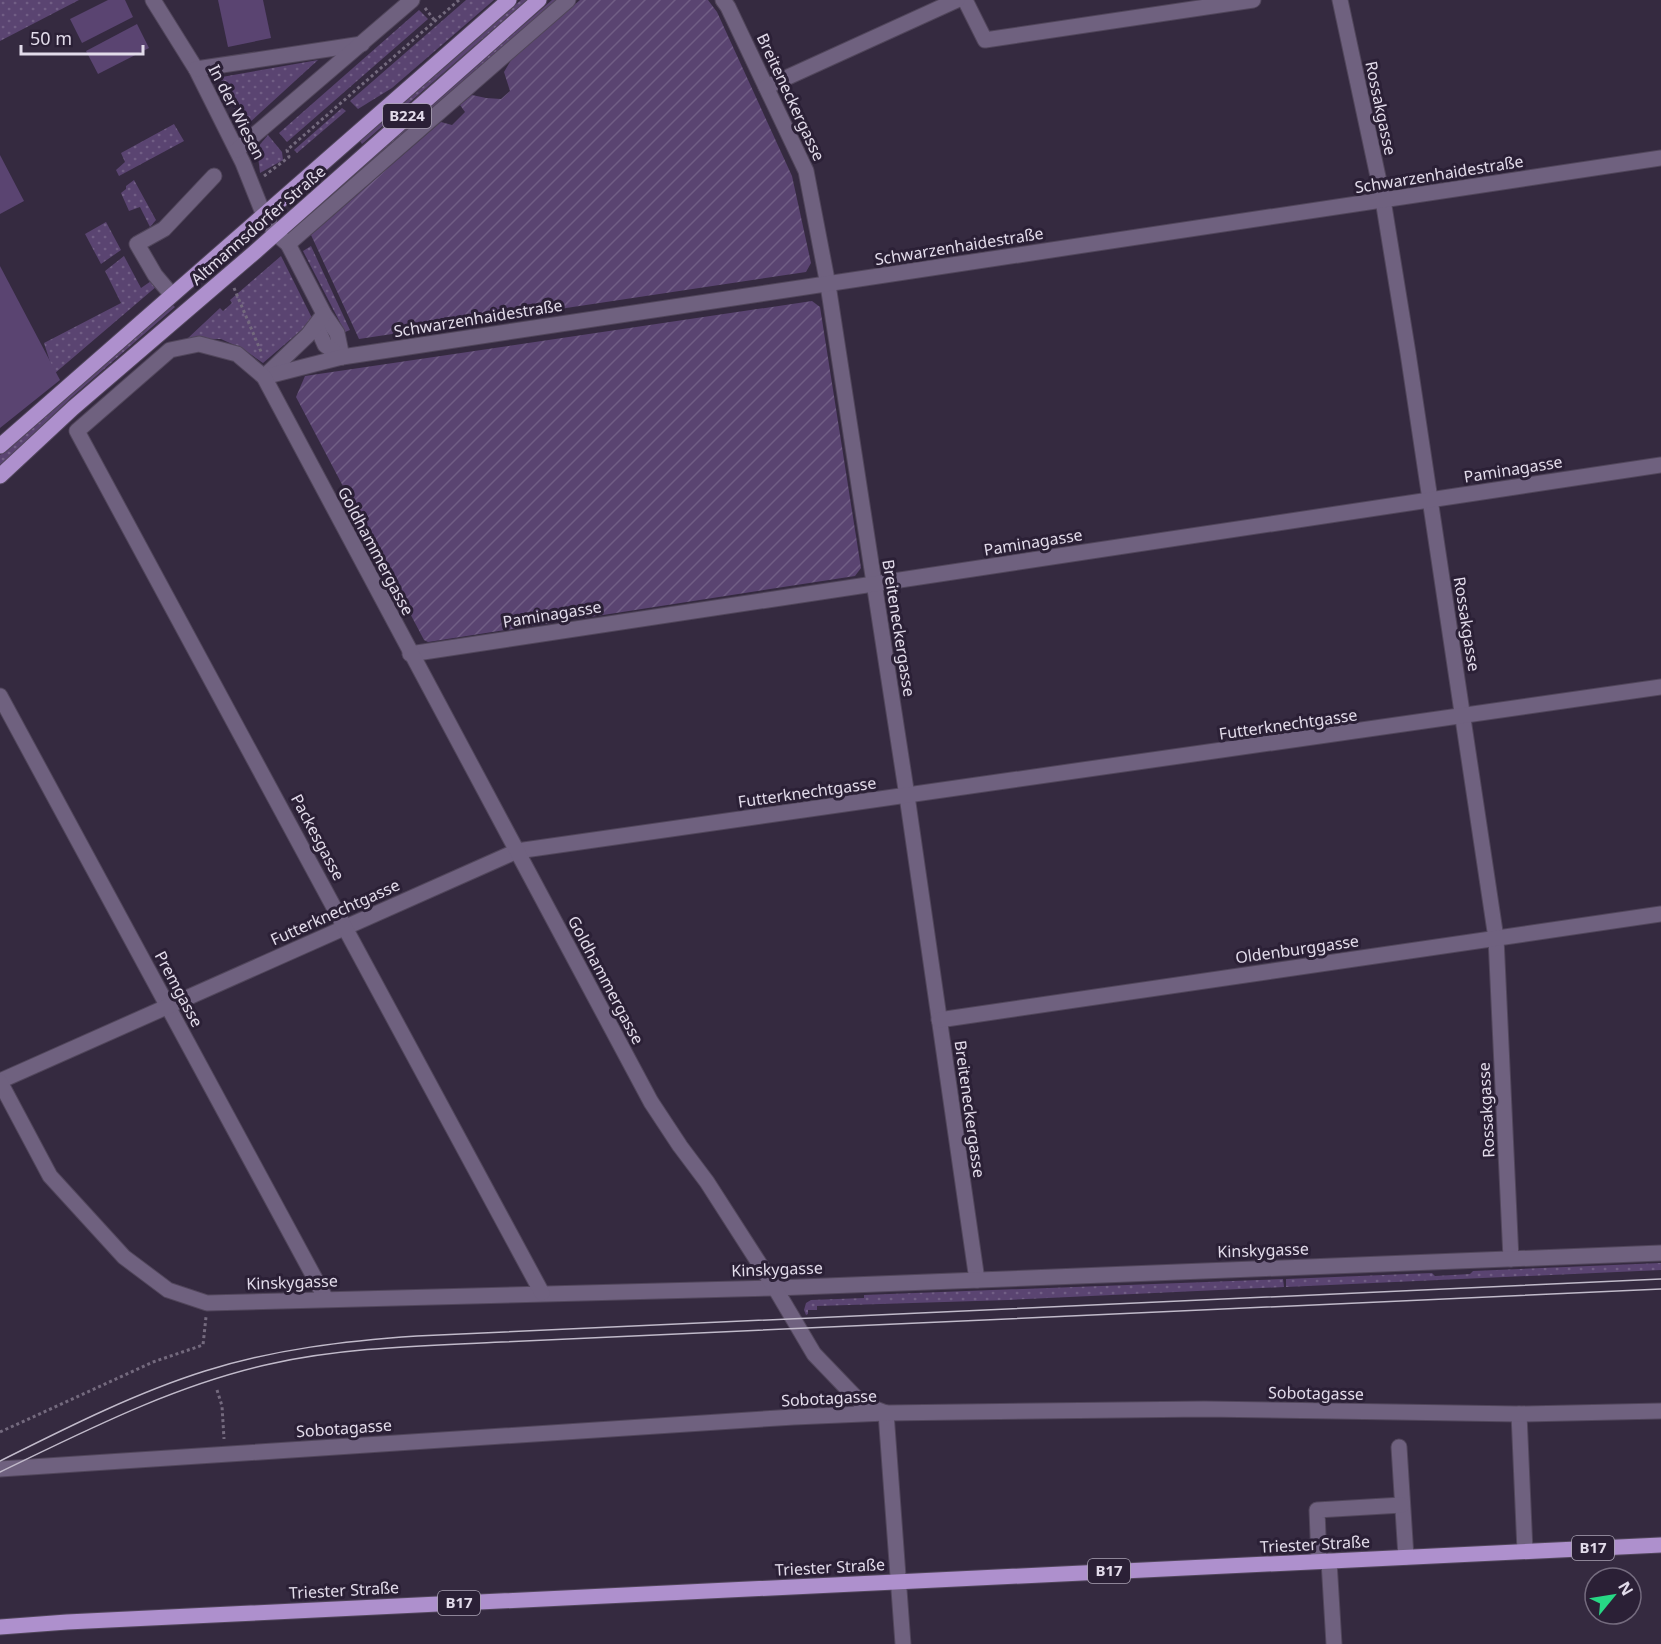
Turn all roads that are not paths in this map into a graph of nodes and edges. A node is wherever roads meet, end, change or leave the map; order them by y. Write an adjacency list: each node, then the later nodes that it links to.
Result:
1 (153, 0): 12 (street, In der Wiesen)
2 (508, 0): 18 (main road, Altmannsdorfer Straße / B224)
3 (539, 0): 19 (main road, Altmannsdorfer Straße / B224)
4 (568, 0): 20 (street, Altmannsdorfer Straße)
5 (723, 0): 13 (street, Breiteneckergasse)
6 (957, 0): 13 (street)
7 (966, 0): 8 (street)
8 (1253, 0)
9 (1340, 0): 17 (street, Rossakgasse)
10 (418, 3): 11 (street)
11 (362, 44): 12 (street); 14 (street)
12 (196, 69): 14 (street, In der Wiesen)
13 (766, 87): 21 (street, Breiteneckergasse)
14 (237, 150): 18 (street, In der Wiesen)
15 (1661, 159): 17 (street, Schwarzenhaidestraße)
16 (214, 176): 22 (street)
17 (1383, 200): 21 (street, Schwarzenhaidestraße); 30 (street, Rossakgasse)
18 (263, 213): 19 (street); 22 (main road, Altmannsdorfer Straße / B224)
19 (276, 232): 20 (street); 29 (main road, Altmannsdorfer Straße / B224)
20 (288, 244): 23 (street)
21 (828, 285): 24 (street, Schwarzenhaidestraße); 31 (street, Breiteneckergasse)
22 (171, 294): 27 (main road, Altmannsdorfer Straße / B224)
23 (320, 320): 24 (street); 25 (street)
24 (342, 357): 25 (street, Schwarzenhaidestraße)
25 (264, 377): 26 (street, Goldhammergasse); 32 (street, Goldhammergasse)
26 (77, 431): 39 (street, Packesgasse)
27 (0, 446)
28 (1661, 465): 30 (street, Paminagasse)
29 (0, 476)
30 (1430, 500): 31 (street, Paminagasse); 35 (street, Rossakgasse)
31 (874, 584): 32 (street, Paminagasse); 36 (street, Breiteneckergasse)
32 (410, 654): 37 (street, Goldhammergasse)
33 (1661, 687): 35 (street, Futterknechtgasse)
34 (0, 696): 41 (street, Premgasse)
35 (1463, 717): 36 (street, Futterknechtgasse); 40 (street, Rossakgasse)
36 (907, 796): 37 (street, Futterknechtgasse); 42 (street, Breiteneckergasse)
37 (517, 851): 39 (street, Futterknechtgasse); 47 (street, Goldhammergasse)
38 (1661, 914): 40 (street, Oldenburggasse)
39 (346, 927): 41 (street, Futterknechtgasse); 48 (street, Packesgasse)
40 (1496, 938): 42 (street, Oldenburggasse); 45 (street, Rossakgasse)
41 (168, 1006): 43 (street, Futterknechtgasse); 49 (street, Premgasse)
42 (939, 1020): 46 (street, Breiteneckergasse)
43 (0, 1081): 49 (street, Kinskygasse)
44 (1661, 1253): 45 (street, Kinskygasse)
45 (1511, 1259): 46 (street, Kinskygasse)
46 (977, 1280): 47 (street, Kinskygasse)
47 (775, 1288): 48 (street, Kinskygasse); 51 (street, Goldhammergasse)
48 (542, 1293): 49 (street, Kinskygasse)
49 (326, 1299)
50 (1661, 1411): 52 (street, Sobotagasse)
51 (886, 1413): 52 (street, Sobotagasse); 54 (street, Sobotagasse); 60 (street)
52 (1519, 1414): 57 (street)
53 (1399, 1447): 55 (street)
54 (0, 1469)
55 (1402, 1505): 58 (street); 59 (street)
56 (1661, 1545): 57 (main road, Triester Straße / B17)
57 (1524, 1551): 58 (main road, Triester Straße / B17)
58 (1406, 1557): 59 (main road, Triester Straße / B17)
59 (1324, 1561): 60 (main road, Triester Straße / B17); 63 (street)
60 (899, 1582): 61 (main road, Triester Straße / B17); 62 (street)
61 (0, 1627)
62 (903, 1644)
63 (1334, 1644)

